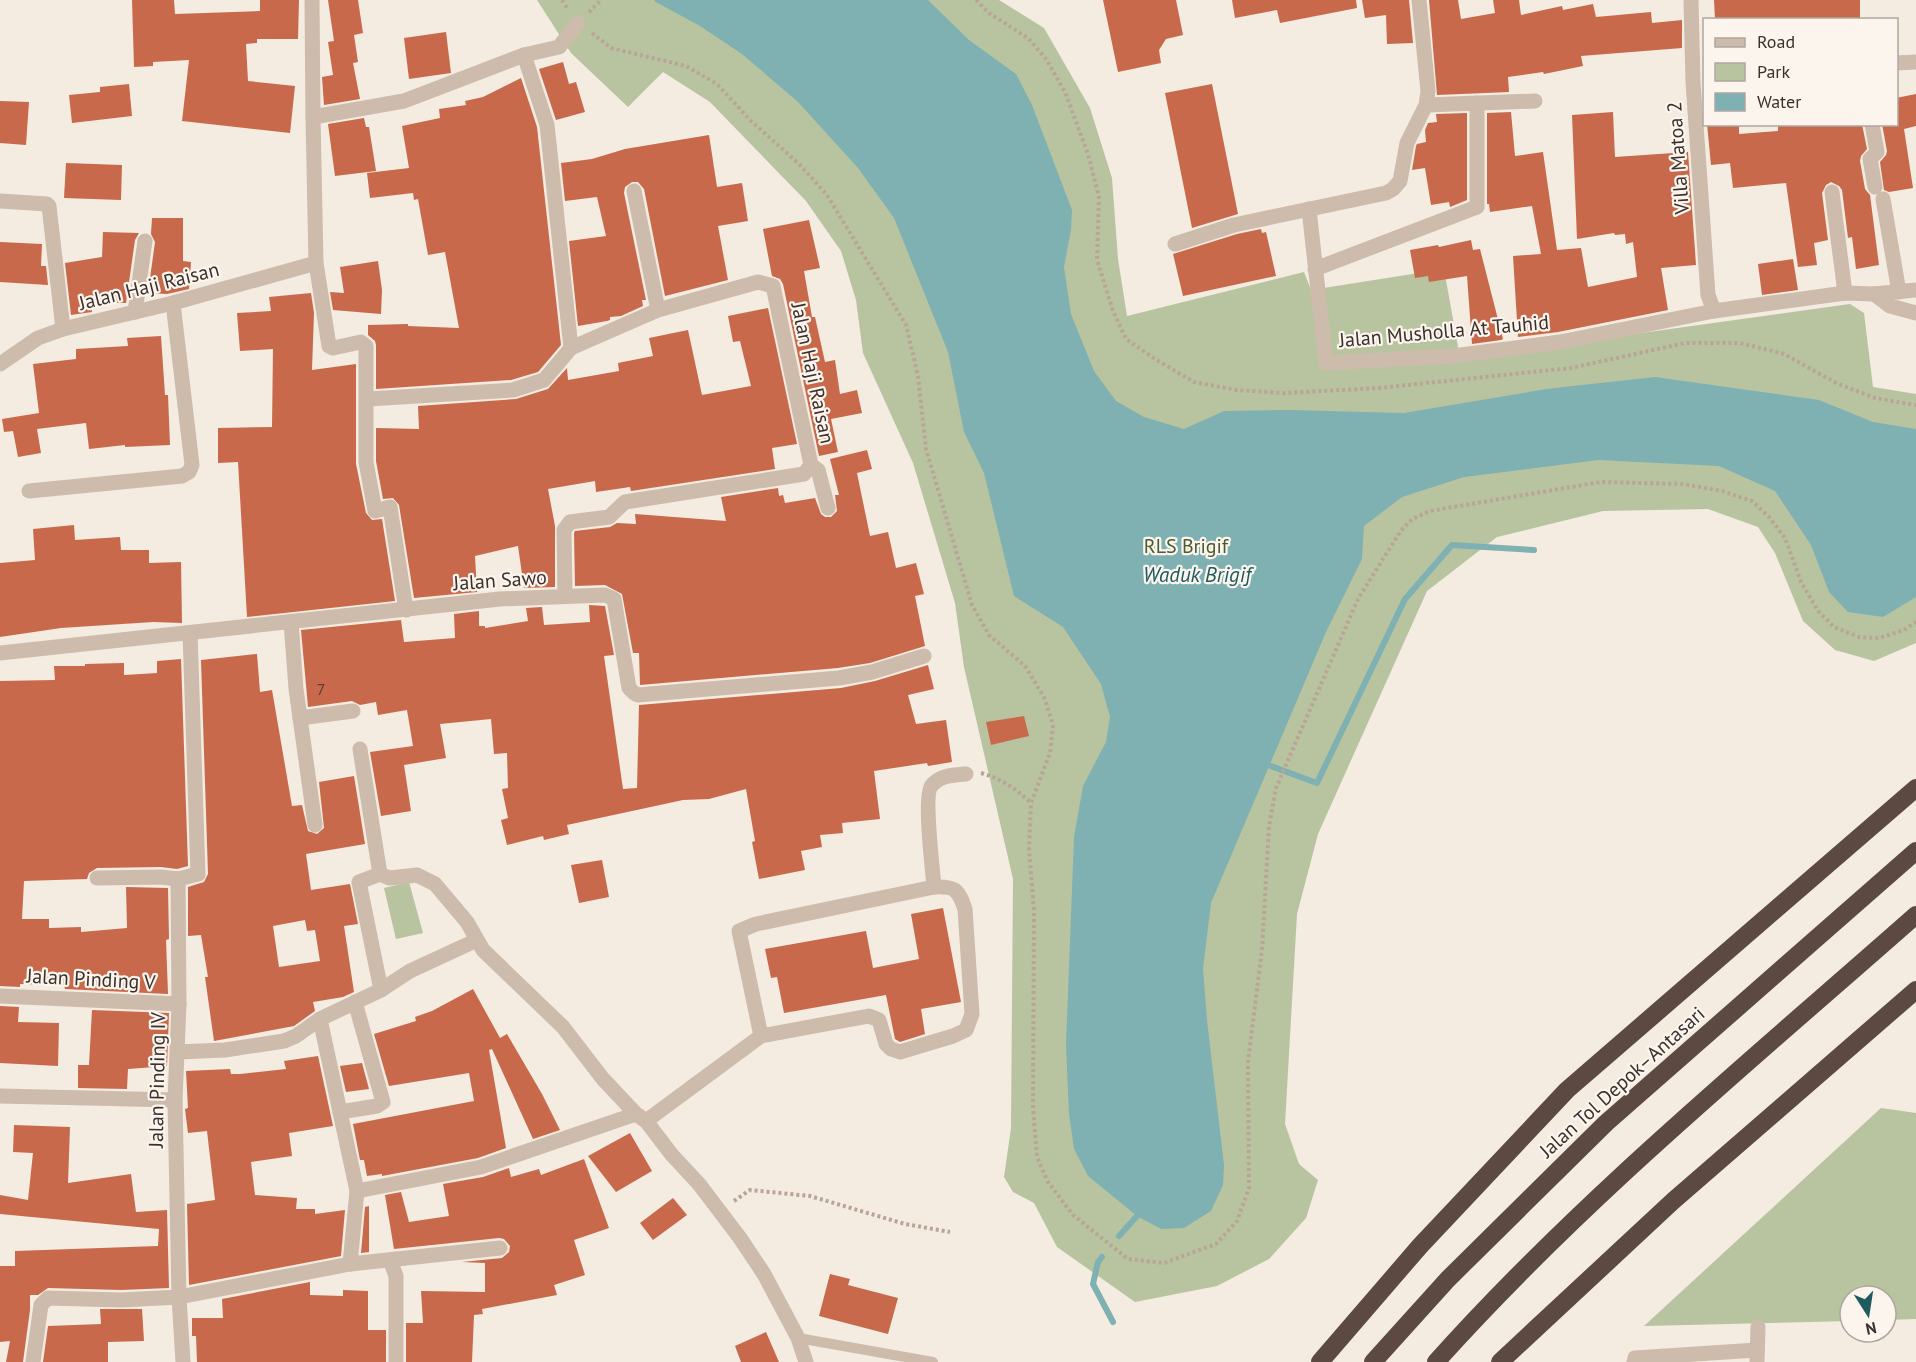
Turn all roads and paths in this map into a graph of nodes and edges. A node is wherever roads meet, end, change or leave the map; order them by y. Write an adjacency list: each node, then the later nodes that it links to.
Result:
1 (312, 0): 14 (street)
2 (561, 0): 6 (path)
3 (976, 0): 37 (path)
4 (1419, 0): 13 (street)
5 (1691, 0): 10 (street, Villa Matoa 2)
6 (578, 23): 7 (street); 53 (path)
7 (524, 55): 14 (street); 34 (street)
8 (1916, 62): 9 (street)
9 (1898, 63)
10 (1699, 81): 30 (street, Villa Matoa 2)
11 (1535, 101): 12 (street)
12 (1477, 103): 13 (street); 23 (street)
13 (1426, 105): 19 (street)
14 (313, 117): 22 (street)
15 (1872, 126): 25 (street)
16 (634, 191): 29 (street)
17 (1832, 192): 26 (street)
18 (0, 201): 33 (street)
19 (1309, 209): 21 (street); 23 (street, Jalan Musholla At Tauhid)
20 (145, 241): 31 (street)
21 (1175, 244)
22 (316, 263): 28 (street, Jalan Haji Raisan); 36 (street)
23 (1316, 269): 30 (street, Jalan Musholla At Tauhid)
24 (1916, 290): 25 (street)
25 (1899, 292): 27 (street)
26 (1845, 293): 27 (street); 30 (street)
27 (1874, 294): 32 (street)
28 (173, 303): 31 (street, Jalan Haji Raisan); 39 (street)
29 (658, 310): 34 (street, Jalan Haji Raisan); 38 (street, Jalan Haji Raisan)
30 (1714, 311)
31 (135, 312): 33 (street, Jalan Haji Raisan)
32 (1916, 313)
33 (63, 329): 35 (street, Jalan Haji Raisan)
34 (571, 348): 36 (street, Jalan Haji Raisan)
35 (0, 364)
36 (368, 399): 42 (street)
37 (1916, 405)
38 (811, 465): 40 (street); 41 (street, Jalan Haji Raisan)
39 (29, 491)
40 (828, 508)
41 (565, 596): 42 (street, Jalan Sawo); 47 (street, Jalan Sawo)
42 (406, 610): 43 (street, Jalan Sawo)
43 (291, 622): 45 (street, Jalan Sawo); 49 (street)
44 (1916, 622): 53 (path)
45 (190, 633): 46 (street, Jalan Sawo); 58 (street)
46 (0, 653)
47 (924, 656)
48 (353, 711): 49 (street)
49 (300, 718): 54 (street)
50 (360, 749): 56 (street)
51 (966, 774): 53 (path); 59 (street)
52 (1916, 788): 89 (highway)
53 (1031, 803)
54 (315, 825)
55 (1916, 851): 90 (highway, Jalan Tol Depok–Antasari)
56 (380, 874): 61 (street); 62 (street)
57 (97, 878): 58 (street)
58 (178, 879): 66 (street, Jalan Pinding IV)
59 (934, 888): 68 (street); 68 (street)
60 (1916, 915): 91 (highway)
61 (477, 940): 62 (street); 73 (street)
62 (381, 990): 65 (street)
63 (1916, 990): 92 (highway)
64 (0, 996): 66 (street, Jalan Pinding V)
65 (355, 1002): 67 (street); 72 (street)
66 (179, 1004): 69 (street, Jalan Pinding IV)
67 (320, 1019): 69 (street); 72 (street)
68 (761, 1036): 73 (street)
69 (178, 1052): 71 (street, Jalan Pinding IV)
70 (0, 1096): 71 (street)
71 (175, 1100): 80 (street, Jalan Pinding IV)
72 (340, 1113): 74 (street)
73 (641, 1118): 74 (street); 75 (street)
74 (357, 1191): 79 (street)
75 (721, 1211): 76 (path); 82 (street)
76 (950, 1233)
77 (500, 1248): 78 (street)
78 (390, 1260): 79 (street); 86 (street)
79 (350, 1264): 80 (street)
80 (179, 1297): 84 (street); 85 (street, Jalan Pinding IV)
81 (1758, 1327): 83 (street)
82 (798, 1338): 87 (street); 88 (lane)
83 (1757, 1356): 93 (street)
84 (33, 1362)
85 (183, 1362)
86 (396, 1362)
87 (806, 1362)
88 (933, 1362)
89 (1320, 1362)
90 (1374, 1362)
91 (1436, 1362)
92 (1500, 1362)
93 (1634, 1362)

